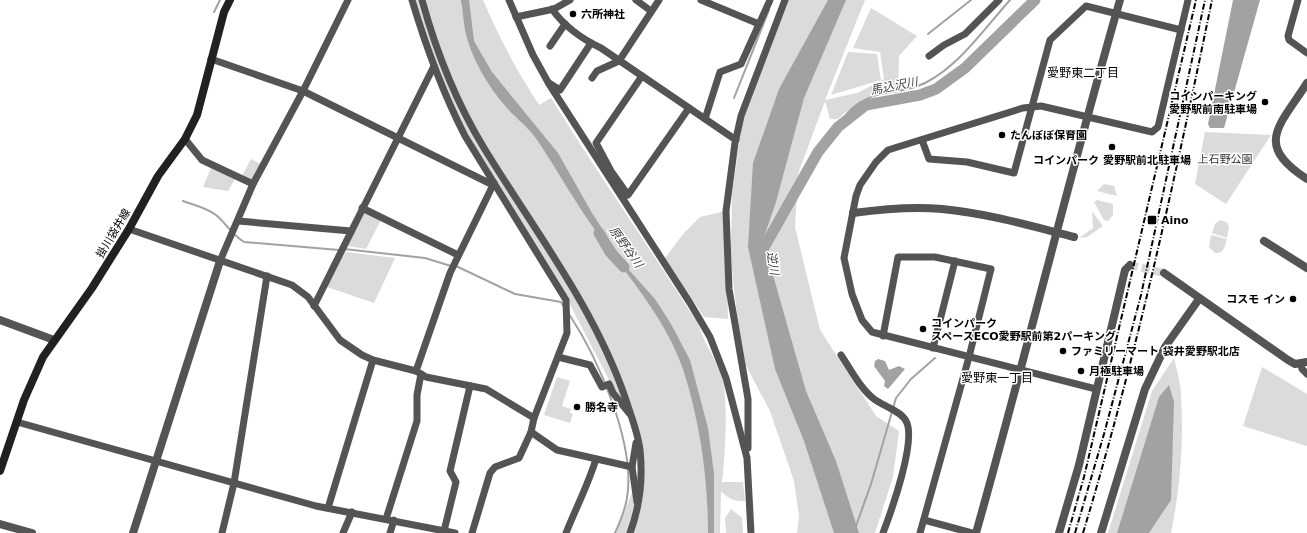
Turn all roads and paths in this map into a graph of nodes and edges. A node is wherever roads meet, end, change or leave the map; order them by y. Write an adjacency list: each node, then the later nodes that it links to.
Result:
1 (230, 0): 27 (main road, 掛川袋井線)
2 (348, 0): 34 (street)
3 (412, 0): 29 (street)
4 (422, 0): 77 (street)
5 (510, 0): 19 (street)
6 (570, 0): 16 (street)
7 (636, 0): 17 (street)
8 (658, 0): 17 (street)
9 (701, 0): 21 (street)
10 (770, 0): 21 (street)
11 (786, 0): 41 (street)
12 (999, 0): 26 (street)
13 (1120, 0): 18 (street)
14 (1188, 0): 22 (street)
15 (1298, 0): 25 (street)
16 (552, 9): 19 (street); 20 (street)
17 (651, 11): 28 (street)
18 (1116, 13): 22 (street); 35 (street); 37 (street)
19 (516, 17): 32 (street)
20 (565, 24): 23 (street); 24 (street)
21 (759, 24): 38 (street)
22 (1181, 30): 37 (street)
23 (591, 43): 28 (street); 32 (street)
24 (550, 46)
25 (1307, 53)
26 (929, 56)
27 (211, 59): 34 (street); 40 (main road, 掛川袋井線)
28 (619, 61): 30 (street); 31 (street)
29 (434, 66): 39 (street); 45 (street)
30 (642, 76): 36 (street); 36 (street)
31 (592, 78)
32 (547, 82): 82 (street)
33 (1307, 83): 43 (street)
34 (304, 91): 39 (street); 44 (street)
35 (1033, 107): 37 (street); 42 (street); 42 (street)
36 (689, 108): 38 (street)
37 (1087, 116): 51 (street)
38 (705, 119): 41 (street)
39 (397, 137): 45 (street); 46 (street)
40 (185, 139): 44 (street); 49 (main road, 掛川袋井線)
41 (736, 140): 82 (street)
42 (922, 140): 47 (street)
43 (1306, 177)
44 (253, 184): 48 (street)
45 (493, 184): 54 (street); 68 (street)
46 (362, 208): 50 (street); 54 (street)
47 (853, 213): 51 (street); 64 (street)
48 (238, 221): 50 (street); 55 (street)
49 (129, 229): 55 (street); 65 (main road, 掛川袋井線)
50 (351, 231): 62 (street)
51 (1055, 232): 52 (street); 72 (street)
52 (1074, 237)
53 (1264, 241): 58 (street)
54 (458, 255): 73 (street)
55 (220, 261): 60 (street); 84 (street)
56 (954, 261): 64 (street); 66 (street); 69 (street)
57 (1130, 265): 76 (street)
58 (1307, 268)
59 (1164, 273): 61 (street)
60 (267, 276): 62 (street); 87 (street)
61 (1198, 298): 71 (street); 112 (street)
62 (314, 306): 70 (street)
63 (0, 320): 65 (street)
64 (883, 336): 66 (street)
65 (54, 340): 79 (main road, 掛川袋井線)
66 (934, 348): 69 (street)
67 (841, 355): 107 (street)
68 (558, 357): 77 (street); 78 (street)
69 (969, 357): 72 (street); 93 (street)
70 (373, 360): 73 (street); 88 (street)
71 (1304, 363): 74 (street)
72 (1022, 370): 76 (street); 110 (street)
73 (418, 373): 75 (street); 91 (street)
74 (1307, 374)
75 (470, 386): 78 (street); 96 (street)
76 (1096, 389): 111 (street)
77 (632, 416): 81 (street)
78 (534, 418): 80 (street)
79 (17, 422): 84 (street); 86 (main road, 掛川袋井線)
80 (531, 432): 83 (street); 103 (street)
81 (636, 434): 85 (street); 89 (street)
82 (747, 458): 106 (street)
83 (596, 459): 85 (street); 104 (street)
84 (156, 462): 87 (street); 98 (street)
85 (632, 467): 89 (street)
86 (0, 471)
87 (234, 483): 88 (street); 99 (street)
88 (328, 508): 90 (street)
89 (638, 508): 105 (street)
90 (352, 512): 91 (street); 100 (street)
91 (386, 519): 92 (street)
92 (394, 520): 96 (street); 101 (street)
93 (924, 520): 108 (street); 109 (street)
94 (0, 524): 95 (street)
95 (9, 530): 97 (street)
96 (444, 530): 102 (street)
97 (32, 533)
98 (133, 533)
99 (222, 533)
100 (343, 533)
101 (390, 533)
102 (455, 533)
103 (472, 533)
104 (566, 533)
105 (630, 533)
106 (751, 533)
107 (883, 533)
108 (920, 533)
109 (972, 533)
110 (976, 533)
111 (1059, 533)
112 (1101, 533)

